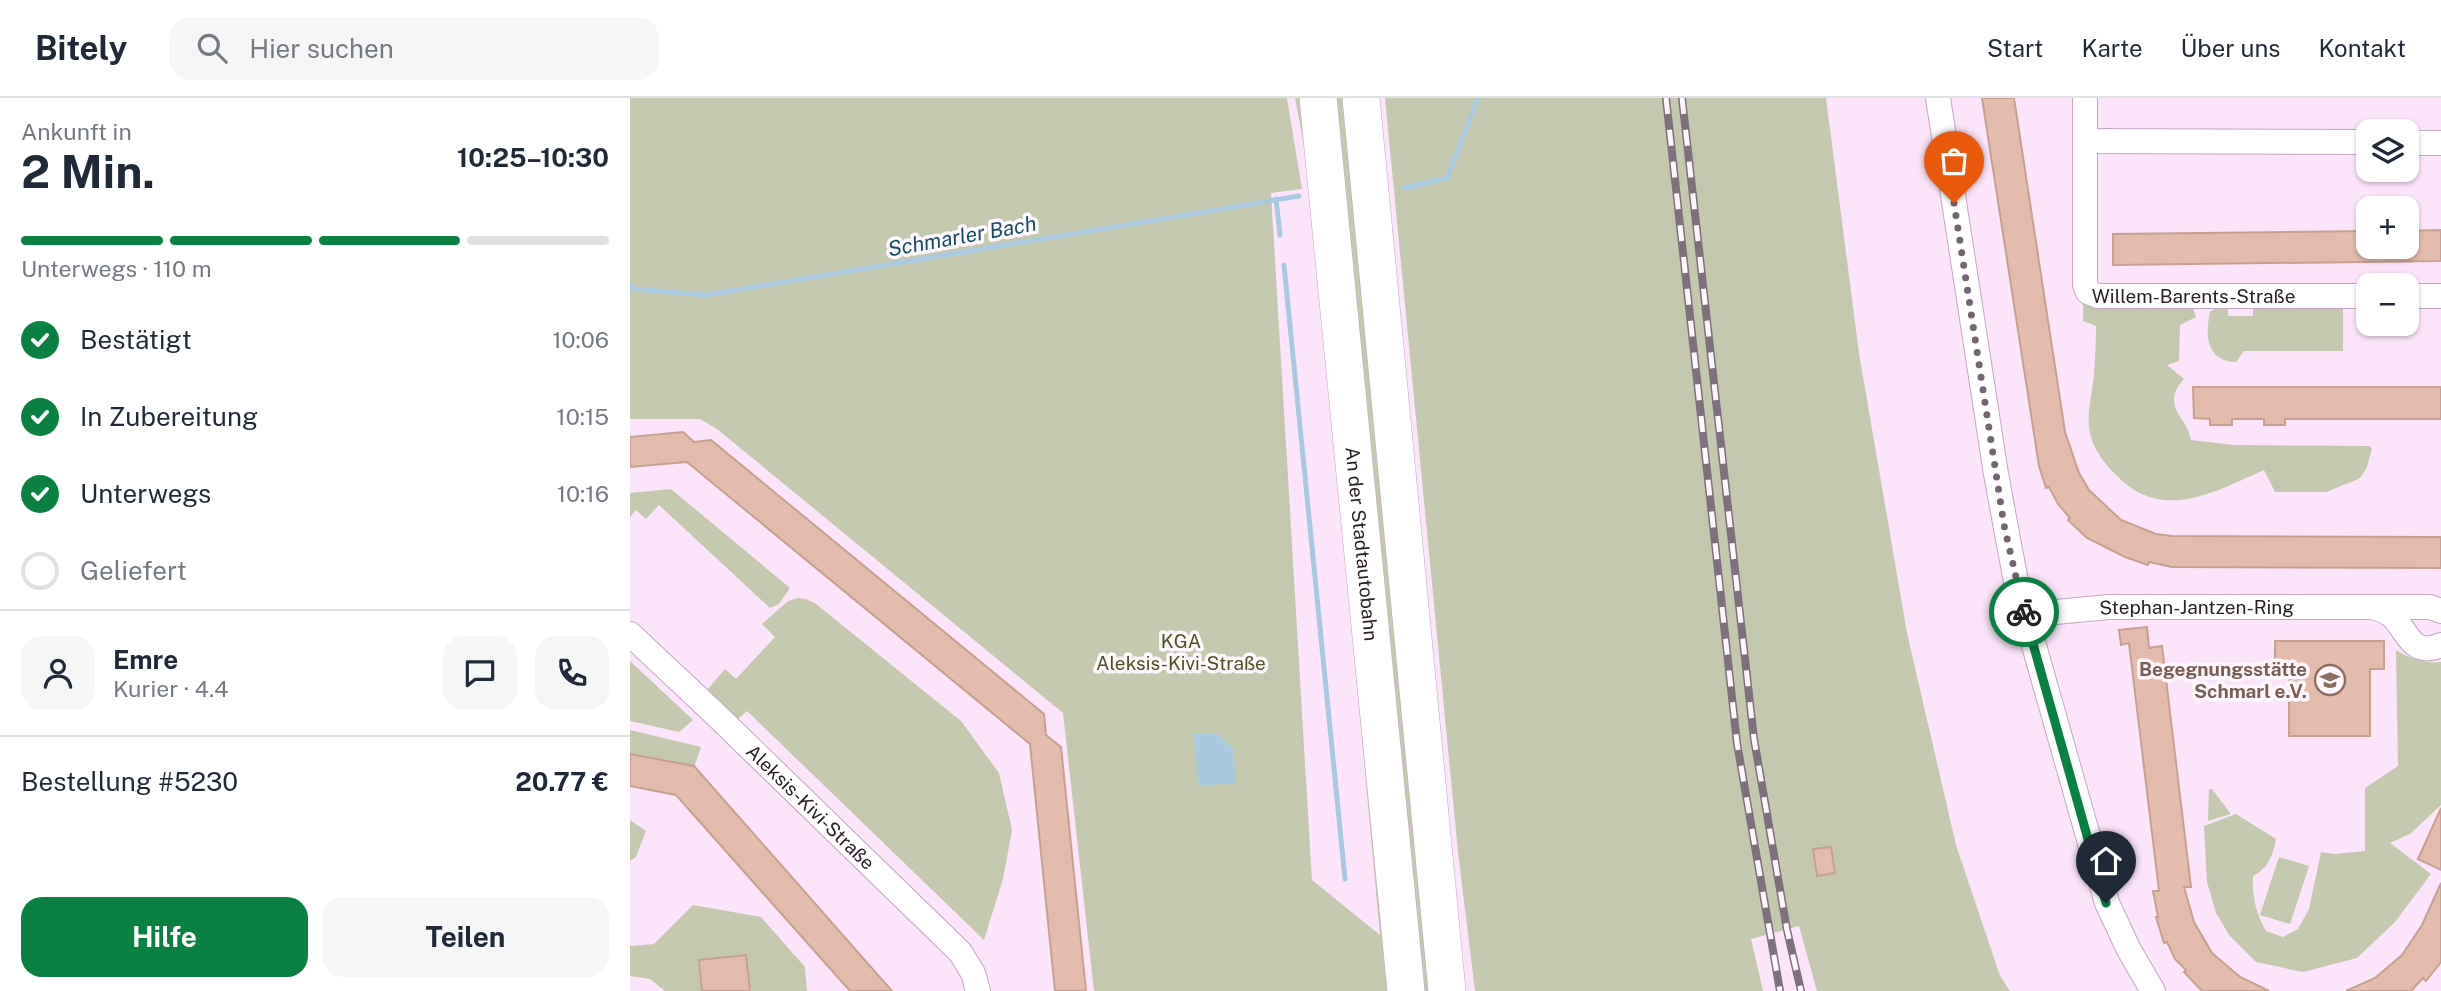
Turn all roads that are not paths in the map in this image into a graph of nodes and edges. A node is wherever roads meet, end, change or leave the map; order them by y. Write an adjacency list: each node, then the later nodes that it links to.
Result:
1 (1318, 98): 18 (highway, An der Stadtautobahn)
2 (1361, 98): 19 (highway)
3 (1938, 98): 14 (street)
4 (2085, 98): 5 (street, Willem-Barents-Straße)
5 (2085, 141): 6 (street); 9 (street, Willem-Barents-Straße)
6 (2356, 142)
7 (2419, 143): 8 (street)
8 (2441, 143)
9 (2356, 296)
10 (2419, 296): 11 (street)
11 (2441, 296)
12 (2371, 607): 13 (street, Stephan-Jantzen-Ring); 14 (street, Stephan-Jantzen-Ring); 16 (street)
13 (2441, 611)
14 (2024, 615): 20 (street)
15 (630, 634): 17 (street, Aleksis-Kivi-Straße)
16 (2441, 645)
17 (978, 991)
18 (1406, 991)
19 (1447, 991)
20 (2153, 991)

